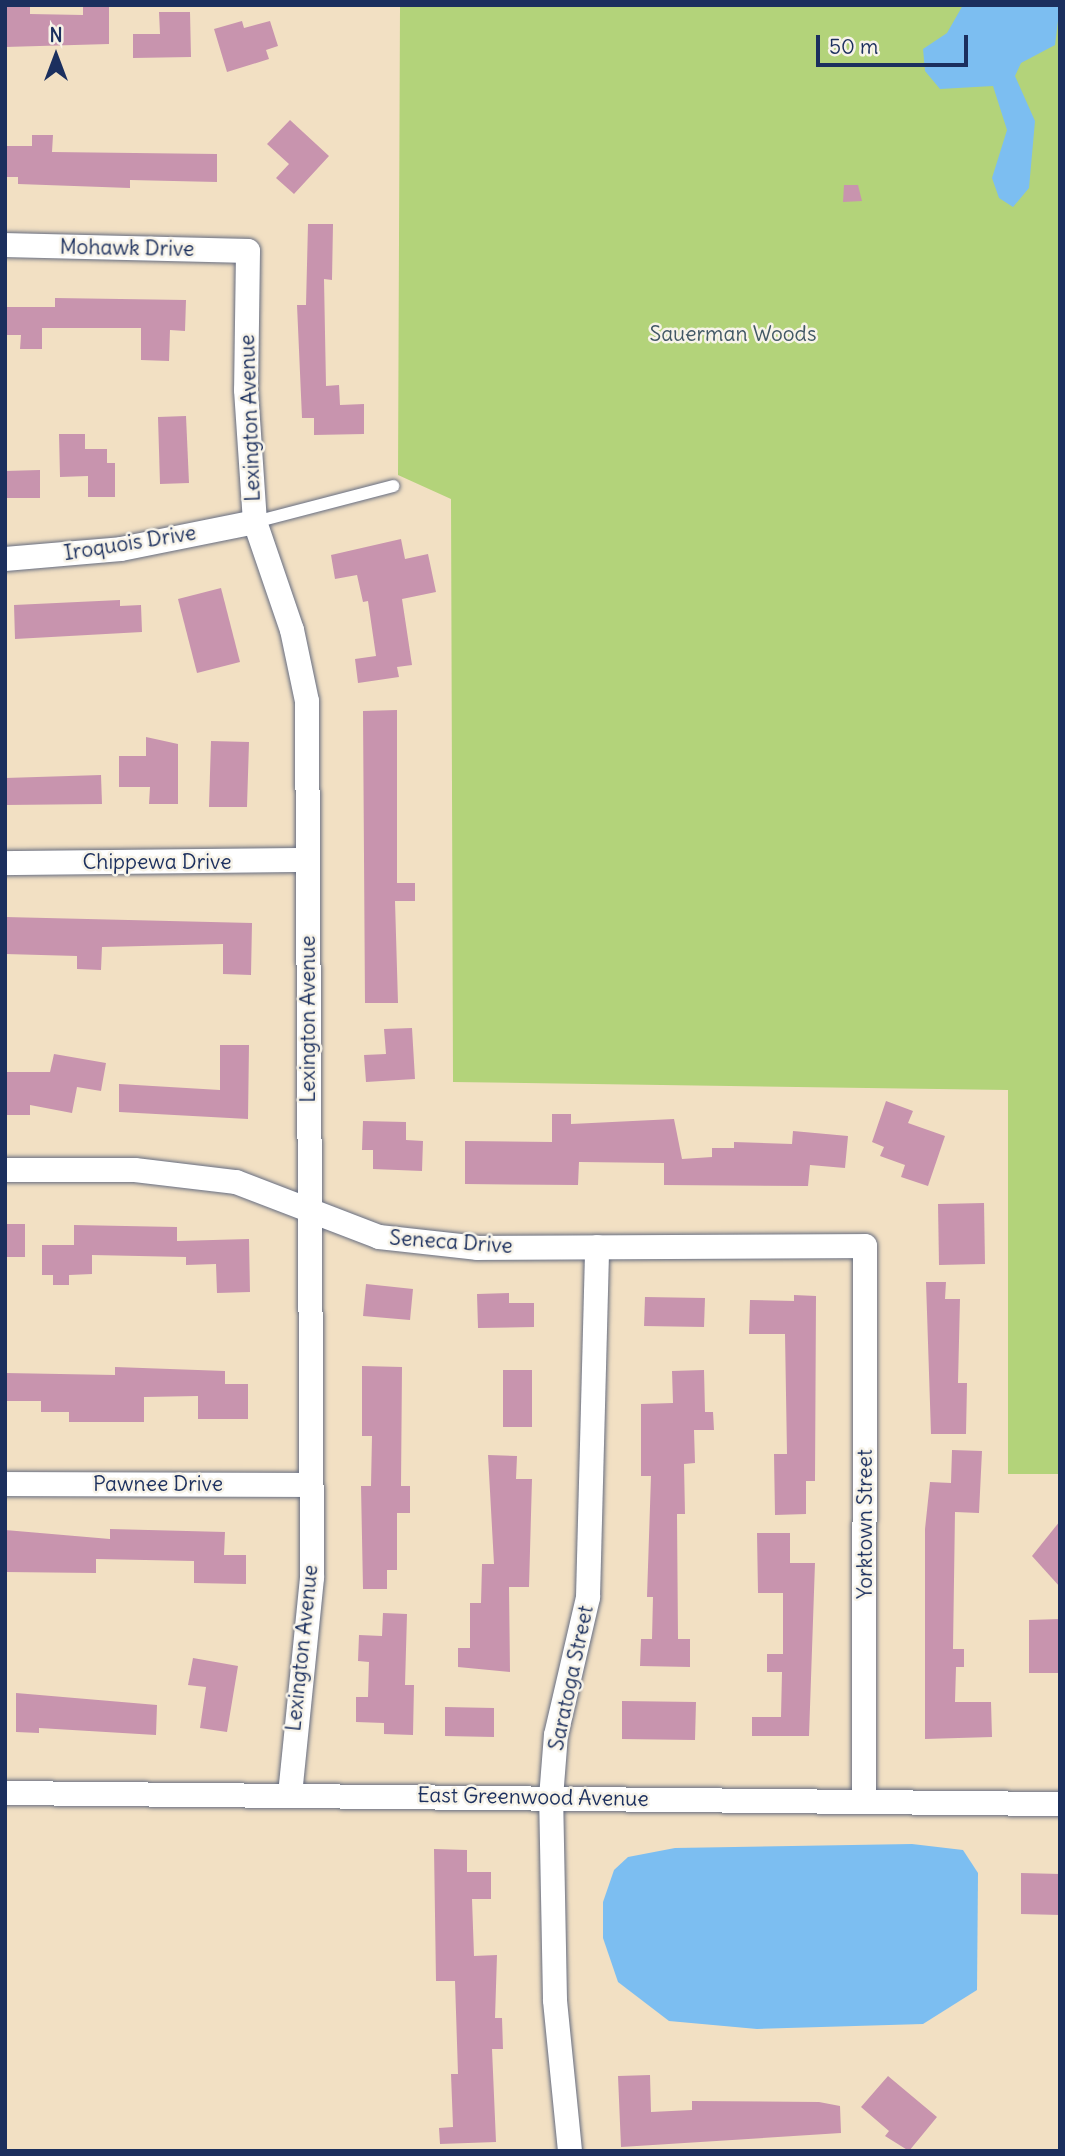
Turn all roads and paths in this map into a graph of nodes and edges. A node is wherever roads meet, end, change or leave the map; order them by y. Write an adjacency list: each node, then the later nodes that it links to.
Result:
1 (5, 245): 2 (street, Mohawk Drive)
2 (248, 251): 4 (street, Lexington Avenue)
3 (393, 486): 4 (lane)
4 (255, 522): 5 (street, Iroquois Drive); 6 (street, Lexington Avenue)
5 (5, 559)
6 (308, 860): 7 (street, Chippewa Drive); 9 (street, Lexington Avenue)
7 (5, 863)
8 (5, 1170): 9 (street, Seneca Drive)
9 (307, 1206): 11 (street, Seneca Drive); 13 (street, Lexington Avenue)
10 (865, 1246): 11 (street, Seneca Drive); 17 (street, Yorktown Street)
11 (597, 1247): 16 (street, Saratoga Street)
12 (5, 1484): 13 (street, Pawnee Drive)
13 (310, 1485): 15 (street, Lexington Avenue)
14 (5, 1793): 15 (street, East Greenwood Avenue)
15 (290, 1794): 16 (street, East Greenwood Avenue)
16 (551, 1798): 17 (street, East Greenwood Avenue); 19 (street, Saratoga Street)
17 (864, 1801): 18 (street, East Greenwood Avenue)
18 (1060, 1804)
19 (570, 2151)

